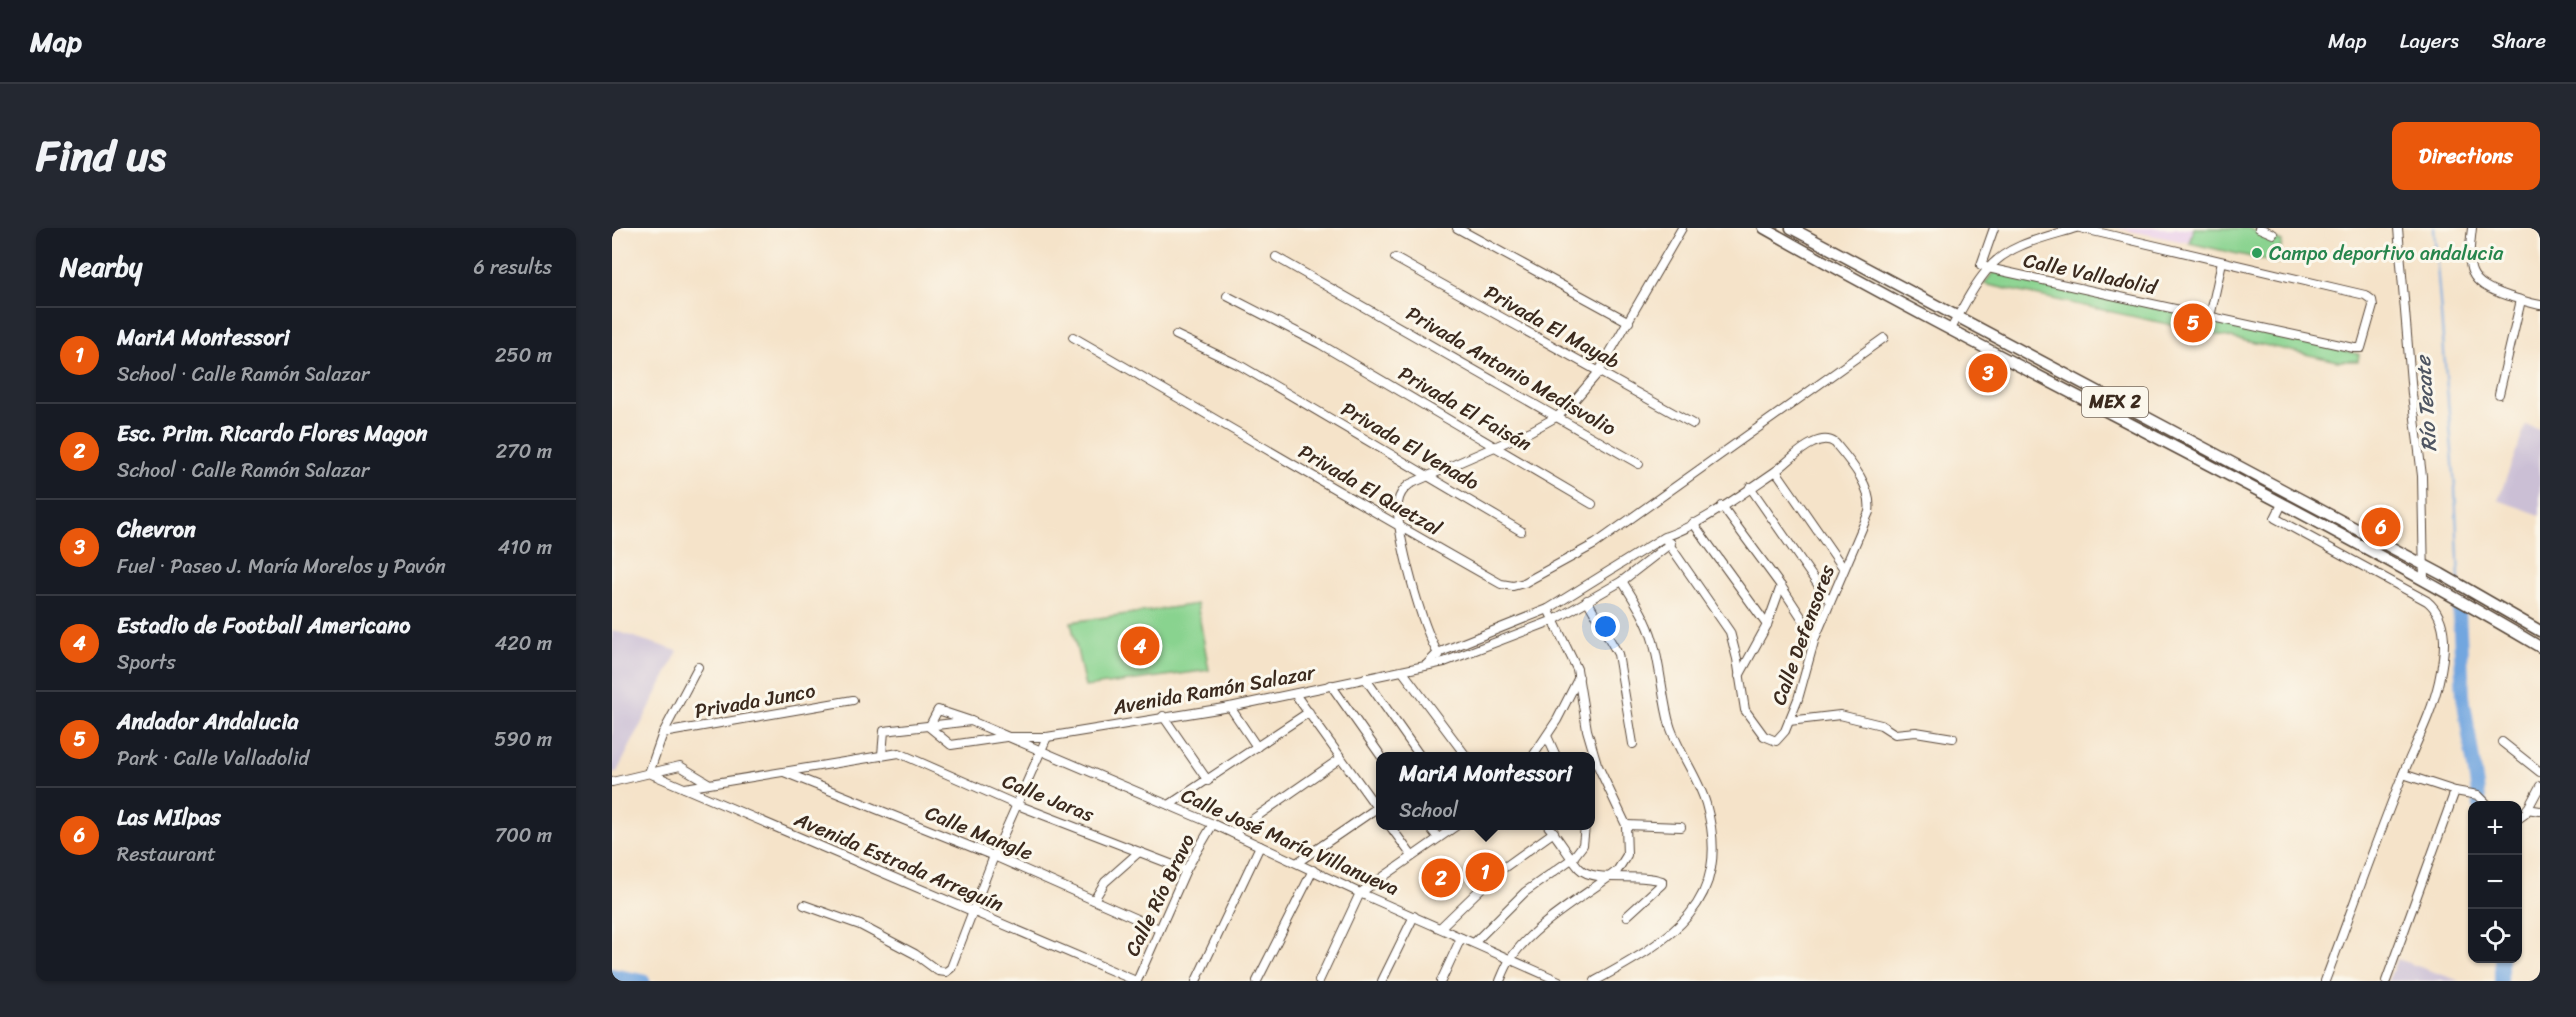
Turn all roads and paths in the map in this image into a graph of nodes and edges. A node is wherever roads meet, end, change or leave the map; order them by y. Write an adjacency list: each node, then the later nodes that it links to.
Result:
1 (1457, 228): 20 (street)
2 (1682, 228): 20 (street)
3 (1764, 228): 21 (highway, MEX 2)
4 (1791, 228): 19 (highway, MEX 2)
5 (1994, 228): 14 (street)
6 (2078, 228): 13 (street); 14 (street)
7 (2259, 228): 10 (street)
8 (2398, 228): 43 (street)
9 (2472, 228): 16 (street)
10 (2273, 234)
11 (1276, 257): 27 (street, Privada Antonio Medisvolio)
12 (1395, 258): 25 (street, Privada El Mayab)
13 (2222, 262): 18 (street); 18 (street, Calle Valladolid)
14 (1988, 268): 18 (street, Calle Valladolid); 19 (street)
15 (1227, 296): 29 (street, Privada El Faisán)
16 (2521, 300): 17 (street); 26 (street)
17 (2540, 305)
18 (2210, 317)
19 (1957, 318): 21 (street); 43 (highway, MEX 2)
20 (1629, 322): 25 (street)
21 (1951, 329): 35 (highway, MEX 2)
22 (1176, 335): 32 (street, Privada El Venado)
23 (1073, 337): 38 (street, Privada El Quetzal)
24 (1884, 338): 38 (street, Privada El Quetzal)
25 (1598, 373): 27 (street); 28 (street, Privada El Mayab)
26 (2499, 394)
27 (1558, 417): 29 (street); 30 (street, Privada Antonio Medisvolio)
28 (1693, 424)
29 (1497, 447): 32 (street); 34 (street, Privada El Faisán)
30 (1639, 464)
31 (1776, 471): 33 (street); 44 (street); 44 (street, Calle Defensores)
32 (1430, 476): 38 (street); 39 (street, Privada El Venado)
33 (1750, 487): 36 (street); 49 (street)
34 (1593, 504)
35 (2282, 504): 46 (highway, MEX 2); 94 (street)
36 (1722, 506): 37 (street); 47 (street)
37 (1693, 523): 40 (street); 52 (street)
38 (1401, 527): 56 (street)
39 (1521, 531)
40 (1675, 533): 41 (street); 42 (street)
41 (1664, 537): 42 (street); 50 (street)
42 (1670, 546): 45 (street, Avenida Ramón Salazar); 61 (street)
43 (2424, 565): 46 (street); 53 (highway, MEX 2)
44 (1844, 569): 49 (street, Calle Defensores)
45 (1622, 580): 48 (street, Avenida Ramón Salazar); 148 (street)
46 (2424, 580): 55 (highway, MEX 2)
47 (1781, 586): 52 (street); 54 (street)
48 (1587, 600): 51 (street, Avenida Ramón Salazar); 79 (street)
49 (1830, 603): 54 (street, Calle Defensores)
50 (1548, 609): 51 (street); 56 (street)
51 (1554, 621): 57 (street, Avenida Ramón Salazar); 62 (street)
52 (1767, 625): 61 (street)
53 (2540, 632)
54 (1815, 639): 71 (street, Calle Defensores)
55 (2540, 647)
56 (1437, 653): 57 (street); 58 (street)
57 (1444, 662): 58 (street, Avenida Ramón Salazar)
58 (1426, 665): 60 (street, Avenida Ramón Salazar)
59 (698, 667): 73 (street)
60 (1403, 672): 63 (street, Avenida Ramón Salazar); 84 (street)
61 (1739, 676): 71 (street, Calle Defensores)
62 (1579, 677): 74 (street); 87 (street)
63 (1365, 678): 64 (street, Avenida Ramón Salazar); 83 (street)
64 (1331, 685): 65 (street, Avenida Ramón Salazar); 82 (street)
65 (1295, 694): 67 (street, Avenida Ramón Salazar); 68 (street)
66 (853, 700): 73 (street, Privada Junco)
67 (1230, 707): 69 (street, Avenida Ramón Salazar); 80 (street)
68 (1309, 712): 80 (street); 90 (street)
69 (1163, 716): 76 (street, Avenida Ramón Salazar); 95 (street)
70 (971, 721): 72 (street); 72 (street, Avenida Ramón Salazar); 75 (street, Avenida Ramón Salazar)
71 (1789, 721): 77 (street)
72 (929, 727): 75 (street, Avenida Ramón Salazar); 88 (street)
73 (663, 733): 93 (street)
74 (1546, 736): 85 (street); 86 (street)
75 (1006, 737): 76 (street, Avenida Ramón Salazar); 81 (street, Calle José María Villanueva)
76 (1047, 737): 81 (street)
77 (1953, 738)
78 (2502, 742): 92 (street)
79 (1633, 744)
80 (1257, 747): 95 (street)
81 (1041, 752): 102 (street); 103 (street, Calle José María Villanueva)
82 (1378, 752)
83 (1417, 752)
84 (1463, 752)
85 (1536, 752)
86 (1554, 752)
87 (1593, 752)
88 (882, 755): 91 (street); 102 (street, Calle Jaras)
89 (1595, 757): 110 (street)
90 (1341, 758): 104 (street); 118 (street)
91 (783, 772): 97 (street); 122 (street, Calle Mangle)
92 (2540, 772)
93 (649, 773): 96 (street); 97 (street); 99 (street, Avenida Estrada Arreguín)
94 (2403, 774): 100 (street); 149 (street)
95 (1208, 781): 103 (street)
96 (612, 782)
97 (708, 783): 99 (street)
98 (2540, 786): 105 (street)
99 (685, 788): 132 (street, Avenida Estrada Arreguín)
100 (2455, 791): 101 (street); 150 (street)
101 (2484, 801)
102 (1015, 804): 121 (street, Calle Jaras); 122 (street)
103 (1169, 805): 109 (street, Calle José María Villanueva)
104 (1376, 807)
105 (2528, 809): 107 (street); 108 (street)
106 (1376, 811): 125 (street)
107 (2540, 811)
108 (2522, 814)
109 (1214, 824): 118 (street, Calle José María Villanueva); 126 (street, Calle Río Bravo)
110 (1626, 825): 111 (street); 128 (street)
111 (1681, 827)
112 (1394, 830): 123 (street)
113 (1432, 830): 119 (street)
114 (1449, 830): 119 (street)
115 (1550, 830): 135 (street)
116 (1552, 830): 124 (street)
117 (1584, 830): 124 (street)
118 (1233, 833): 120 (street, Calle José María Villanueva)
119 (1437, 838): 123 (street)
120 (1260, 846): 125 (street, Calle José María Villanueva); 141 (street)
121 (1139, 852): 126 (street, Calle Jaras); 130 (street)
122 (994, 856): 130 (street, Calle Mangle); 132 (street)
123 (1412, 856): 129 (street)
124 (1573, 858): 128 (street); 138 (street)
125 (1298, 862): 127 (street, Calle José María Villanueva)
126 (1186, 870): 136 (street, Calle Río Bravo)
127 (1313, 870): 129 (street, Calle José María Villanueva); 142 (street)
128 (1611, 876): 134 (street); 139 (street)
129 (1360, 893): 133 (street, Calle José María Villanueva); 143 (street)
130 (1094, 900): 136 (street, Calle Mangle)
131 (804, 905): 132 (street)
132 (972, 912): 140 (street, Avenida Estrada Arreguín)
133 (1414, 916): 135 (street, Calle José María Villanueva); 144 (street)
134 (1627, 916)
135 (1440, 928): 137 (street, Calle José María Villanueva)
136 (1159, 929): 140 (street, Calle Río Bravo)
137 (1461, 938): 138 (street, Calle José María Villanueva); 145 (street)
138 (1474, 943): 139 (street, Calle José María Villanueva)
139 (1510, 960): 146 (street); 147 (street, Calle José María Villanueva)
140 (1136, 981)
141 (1196, 981)
142 (1257, 981)
143 (1319, 981)
144 (1382, 981)
145 (1441, 981)
146 (1500, 981)
147 (1558, 981)
148 (1595, 981)
149 (2325, 981)
150 (2386, 981)

